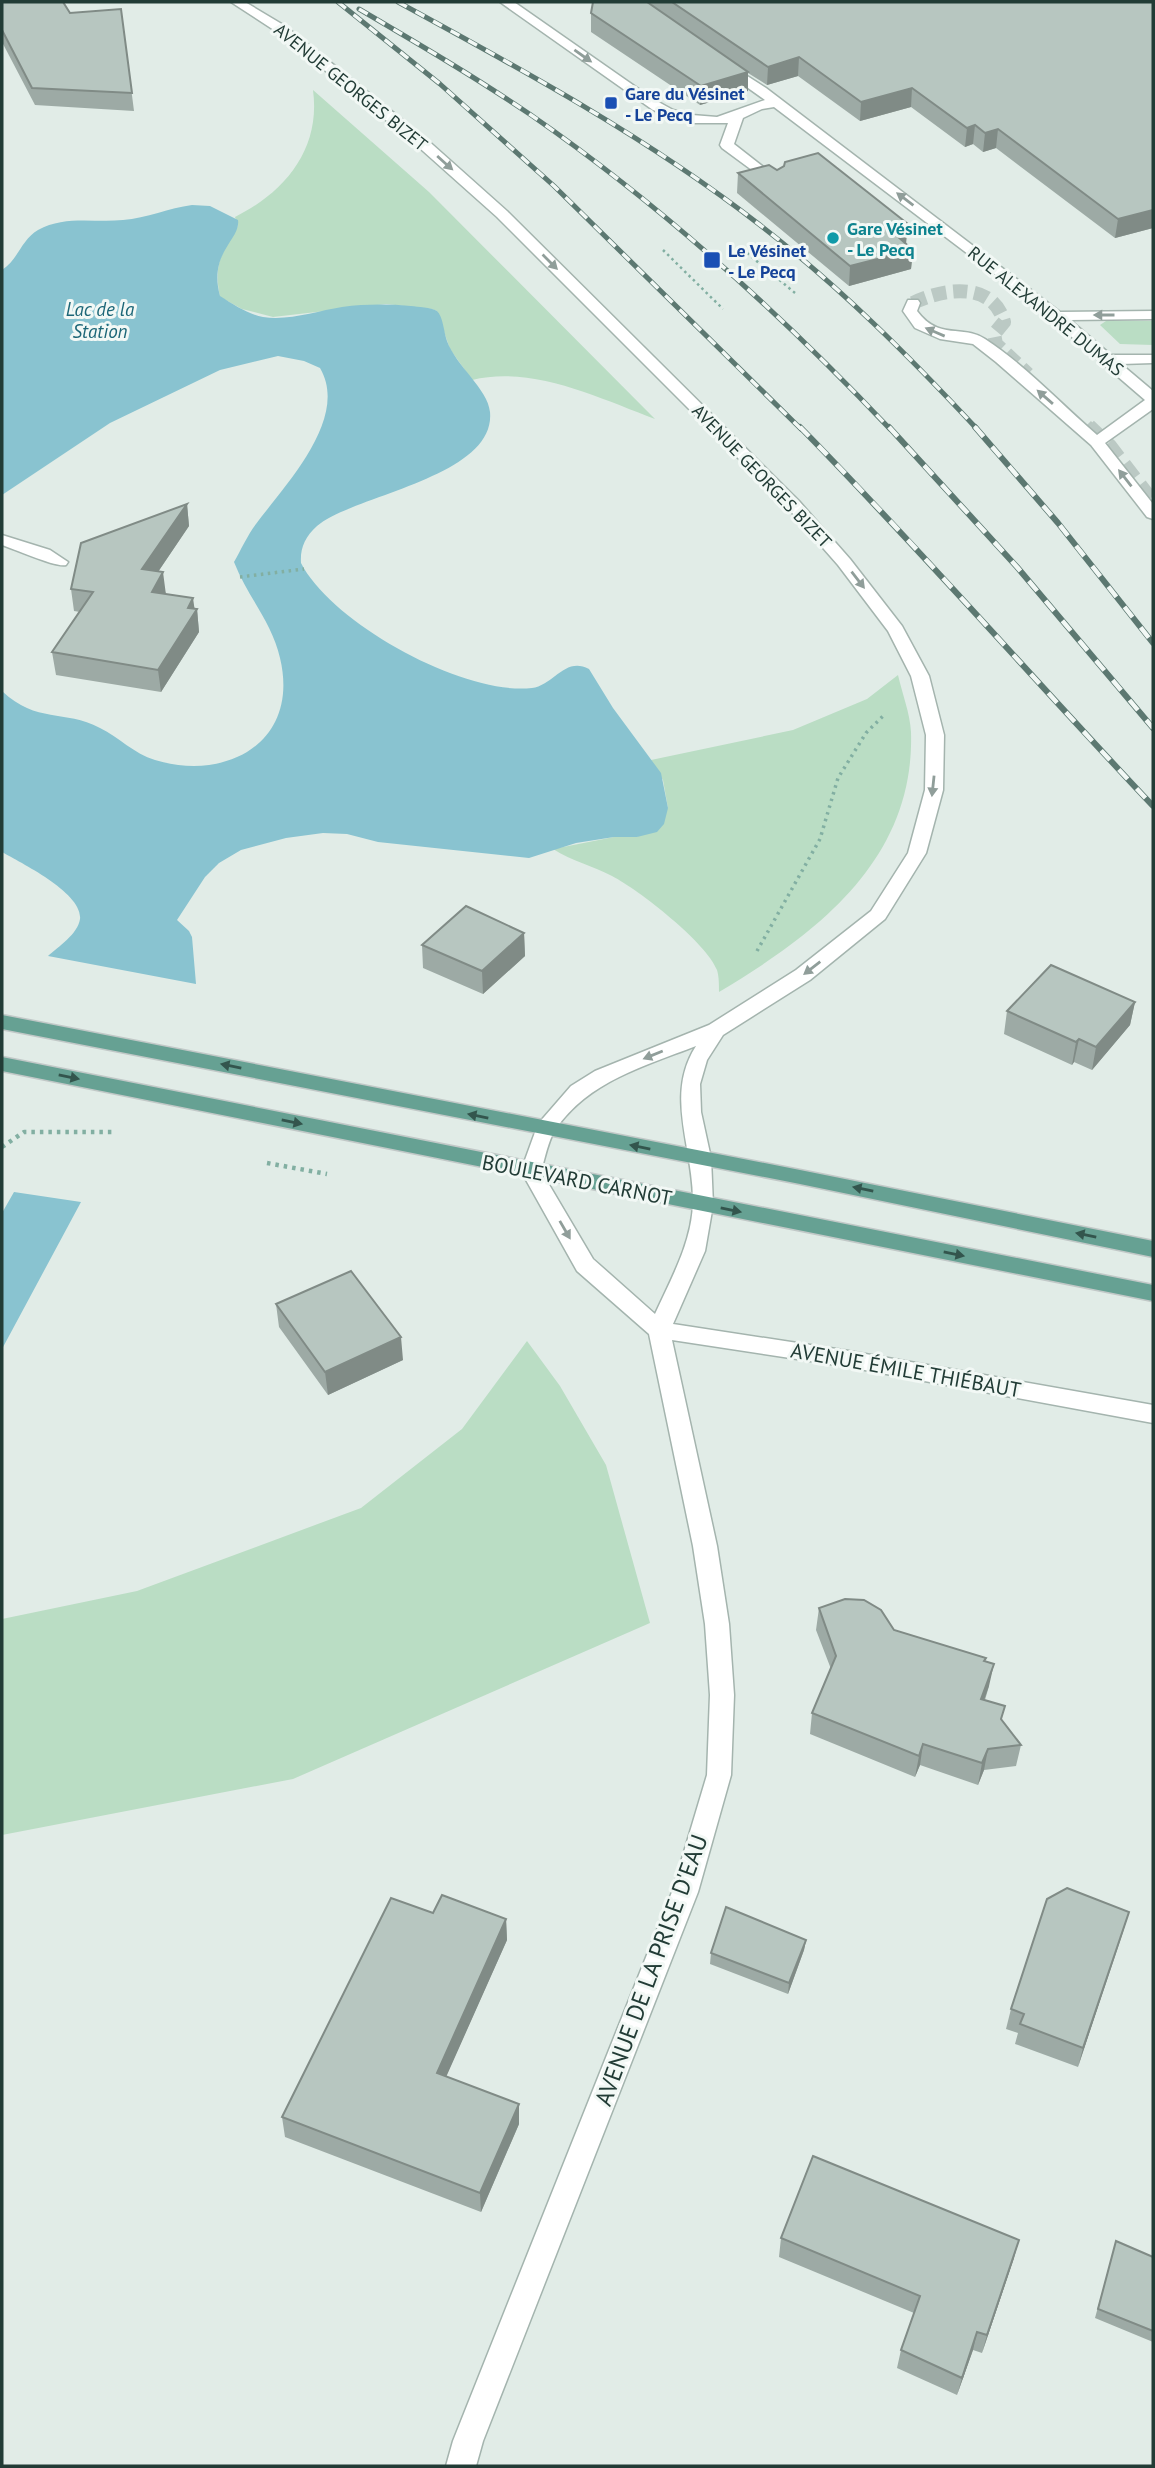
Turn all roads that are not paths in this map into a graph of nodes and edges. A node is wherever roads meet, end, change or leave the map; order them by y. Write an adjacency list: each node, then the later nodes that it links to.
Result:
1 (237, 2): 18 (street, AVENUE GEORGES BIZET, one-way to 18)
2 (506, 2): 5 (street, one-way to 5)
3 (714, 60): 4 (street, RUE ALEXANDRE DUMAS)
4 (766, 99): 5 (street); 9 (street, RUE ALEXANDRE DUMAS, one-way to 4)
5 (737, 117): 6 (street)
6 (775, 183)
7 (913, 303): 13 (street, one-way to 7)
8 (1153, 315): 9 (street, one-way to 9)
9 (1056, 316): 11 (street, RUE ALEXANDRE DUMAS)
10 (1153, 359): 11 (street)
11 (1105, 360): 12 (street, RUE ALEXANDRE DUMAS)
12 (1153, 400): 13 (street)
13 (1097, 442): 14 (street, one-way to 13)
14 (1153, 514)
15 (2, 540): 16 (street)
16 (61, 562)
17 (2, 1022): 20 (main road, BOULEVARD CARNOT, one-way to 17)
18 (716, 1030): 20 (street, AVENUE GEORGES BIZET, one-way to 20); 21 (street, AVENUE GEORGES BIZET)
19 (2, 1064): 22 (main road, BOULEVARD CARNOT, one-way to 22)
20 (545, 1129): 21 (main road, BOULEVARD CARNOT, one-way to 20); 22 (street, AVENUE GEORGES BIZET)
21 (701, 1158): 23 (street); 24 (main road, BOULEVARD CARNOT, one-way to 21)
22 (531, 1171): 23 (main road, BOULEVARD CARNOT); 26 (street, one-way to 26)
23 (703, 1205): 25 (main road, BOULEVARD CARNOT, one-way to 25); 26 (street)
24 (1153, 1249)
25 (1153, 1293)
26 (659, 1330): 27 (street, AVENUE ÉMILE THIÉBAUT); 28 (street, AVENUE DE LA PRISE D'EAU)
27 (1153, 1414)
28 (461, 2466)

